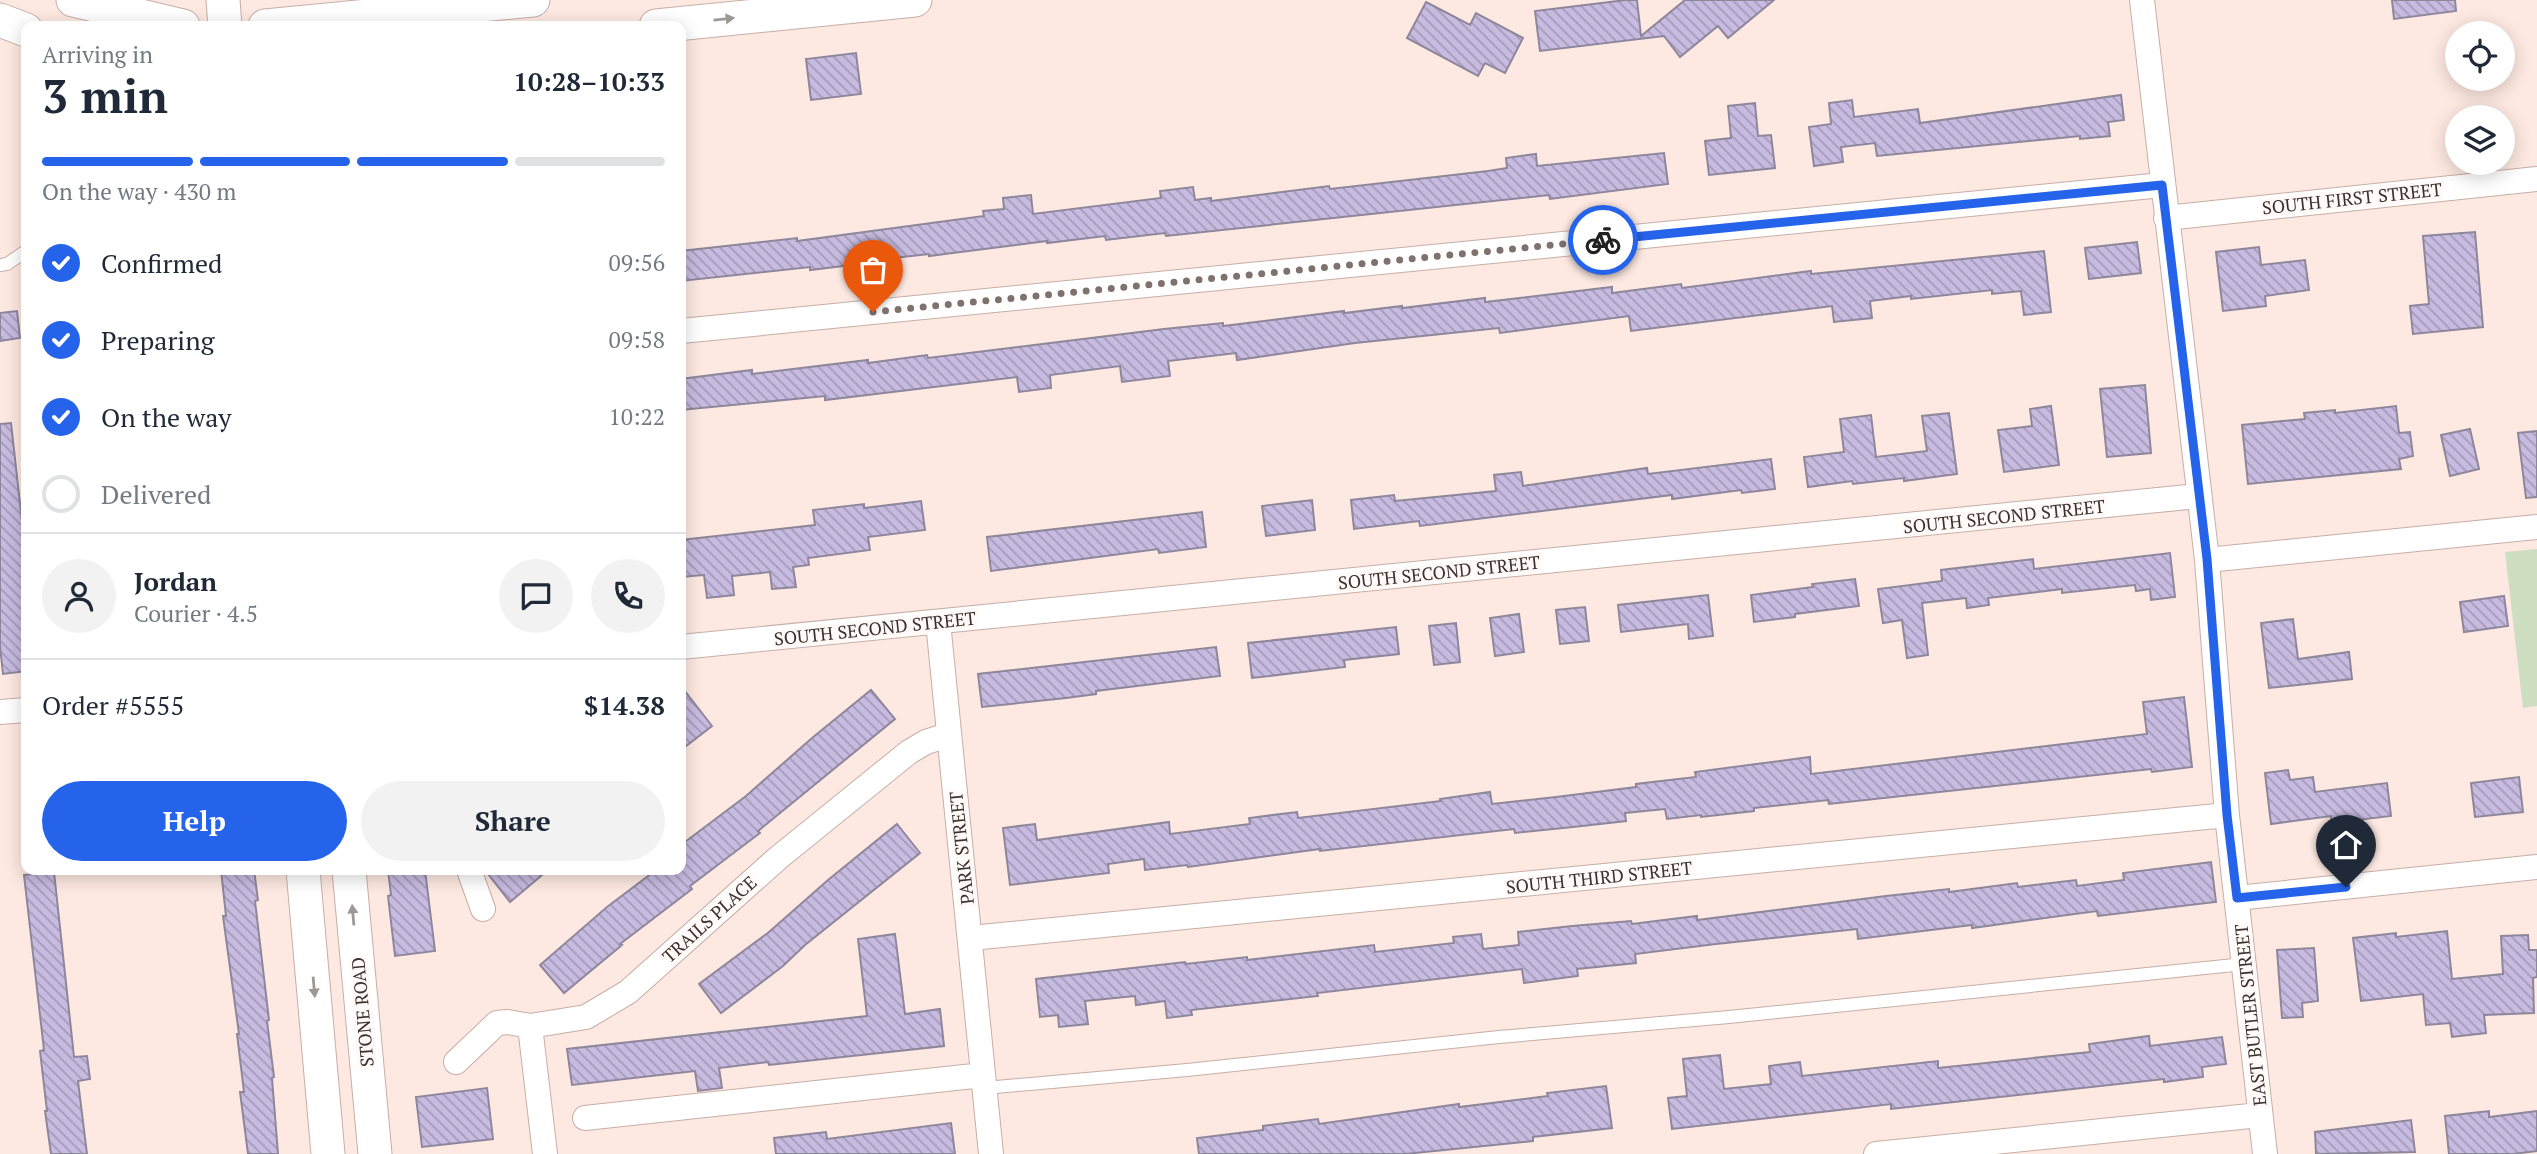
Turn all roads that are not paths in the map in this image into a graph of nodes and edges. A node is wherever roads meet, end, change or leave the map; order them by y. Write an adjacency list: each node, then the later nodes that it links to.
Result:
1 (73, 0): 8 (main road)
2 (223, 0): 9 (main road)
3 (533, 0): 6 (main road)
4 (915, 0): 10 (main road, one-way to 4)
5 (2142, 0): 13 (street, EAST BUTLER STREET)
6 (274, 19)
7 (0, 20): 11 (main road)
8 (162, 21)
9 (225, 21)
10 (686, 23)
11 (21, 28)
12 (2537, 178): 14 (street, SOUTH FIRST STREET)
13 (2162, 185): 14 (street, EAST BUTLER STREET); 17 (street)
14 (2166, 218): 18 (street, EAST BUTLER STREET)
15 (21, 254): 16 (lane)
16 (0, 265)
17 (686, 331)
18 (2198, 496): 20 (street, EAST BUTLER STREET); 21 (street, SOUTH SECOND STREET)
19 (2537, 527): 20 (street)
20 (2207, 559): 26 (street, EAST BUTLER STREET)
21 (937, 622): 22 (street, SOUTH SECOND STREET); 25 (street, PARK STREET)
22 (686, 647)
23 (21, 710): 24 (street)
24 (0, 712)
25 (948, 735): 33 (street, PARK STREET); 35 (street, TRAILS PLACE)
26 (2227, 815): 31 (street, EAST BUTLER STREET); 33 (street, SOUTH THIRD STREET)
27 (2537, 867): 31 (street)
28 (303, 875): 40 (main road, one-way to 40)
29 (349, 875): 41 (main road, STONE ROAD, one-way to 29)
30 (471, 875): 32 (street)
31 (2237, 898): 34 (street, EAST BUTLER STREET)
32 (483, 909)
33 (971, 938): 37 (street, PARK STREET)
34 (2244, 964): 37 (lane); 38 (street, EAST BUTLER STREET)
35 (530, 1026): 36 (street, TRAILS PLACE); 42 (street)
36 (456, 1062)
37 (984, 1081): 39 (street); 43 (street, PARK STREET)
38 (2260, 1115): 44 (street); 45 (street, EAST BUTLER STREET)
39 (585, 1118)
40 (328, 1154)
41 (376, 1154)
42 (545, 1154)
43 (991, 1154)
44 (1876, 1154)
45 (2265, 1154)

